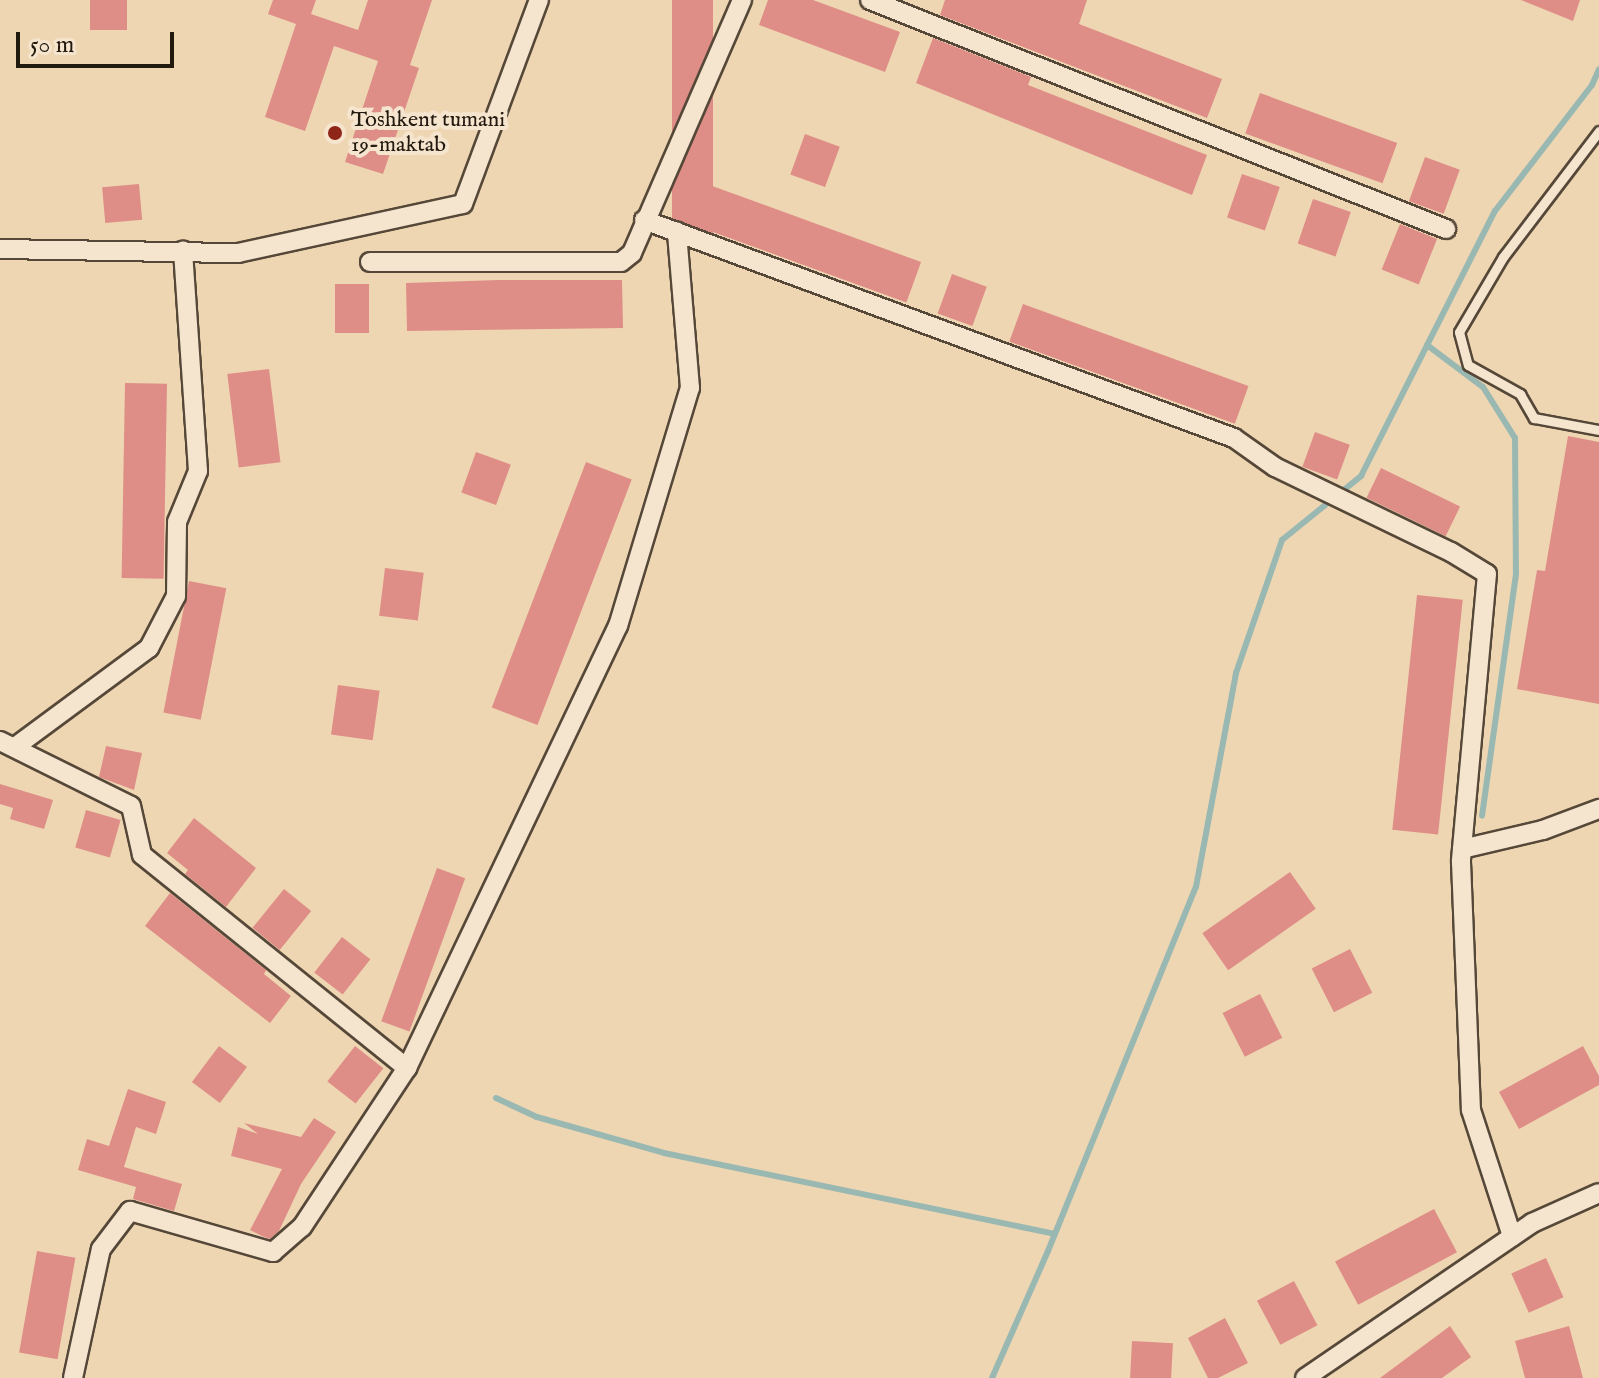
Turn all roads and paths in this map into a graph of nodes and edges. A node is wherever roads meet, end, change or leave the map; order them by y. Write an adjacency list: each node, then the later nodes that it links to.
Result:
1 (539, 0): 9 (street)
2 (742, 0): 5 (street)
3 (870, 0): 6 (street)
4 (1599, 131): 11 (lane)
5 (644, 220): 7 (street); 10 (street)
6 (1446, 229)
7 (677, 232): 14 (street); 15 (street)
8 (0, 249): 9 (street)
9 (183, 251): 12 (street)
10 (370, 262)
11 (1599, 430)
12 (7, 744): 15 (street)
13 (1599, 809): 14 (street)
14 (1462, 849): 17 (street)
15 (407, 1068): 18 (street)
16 (1599, 1193): 17 (street)
17 (1512, 1236): 19 (street)
18 (73, 1378)
19 (1305, 1378)

